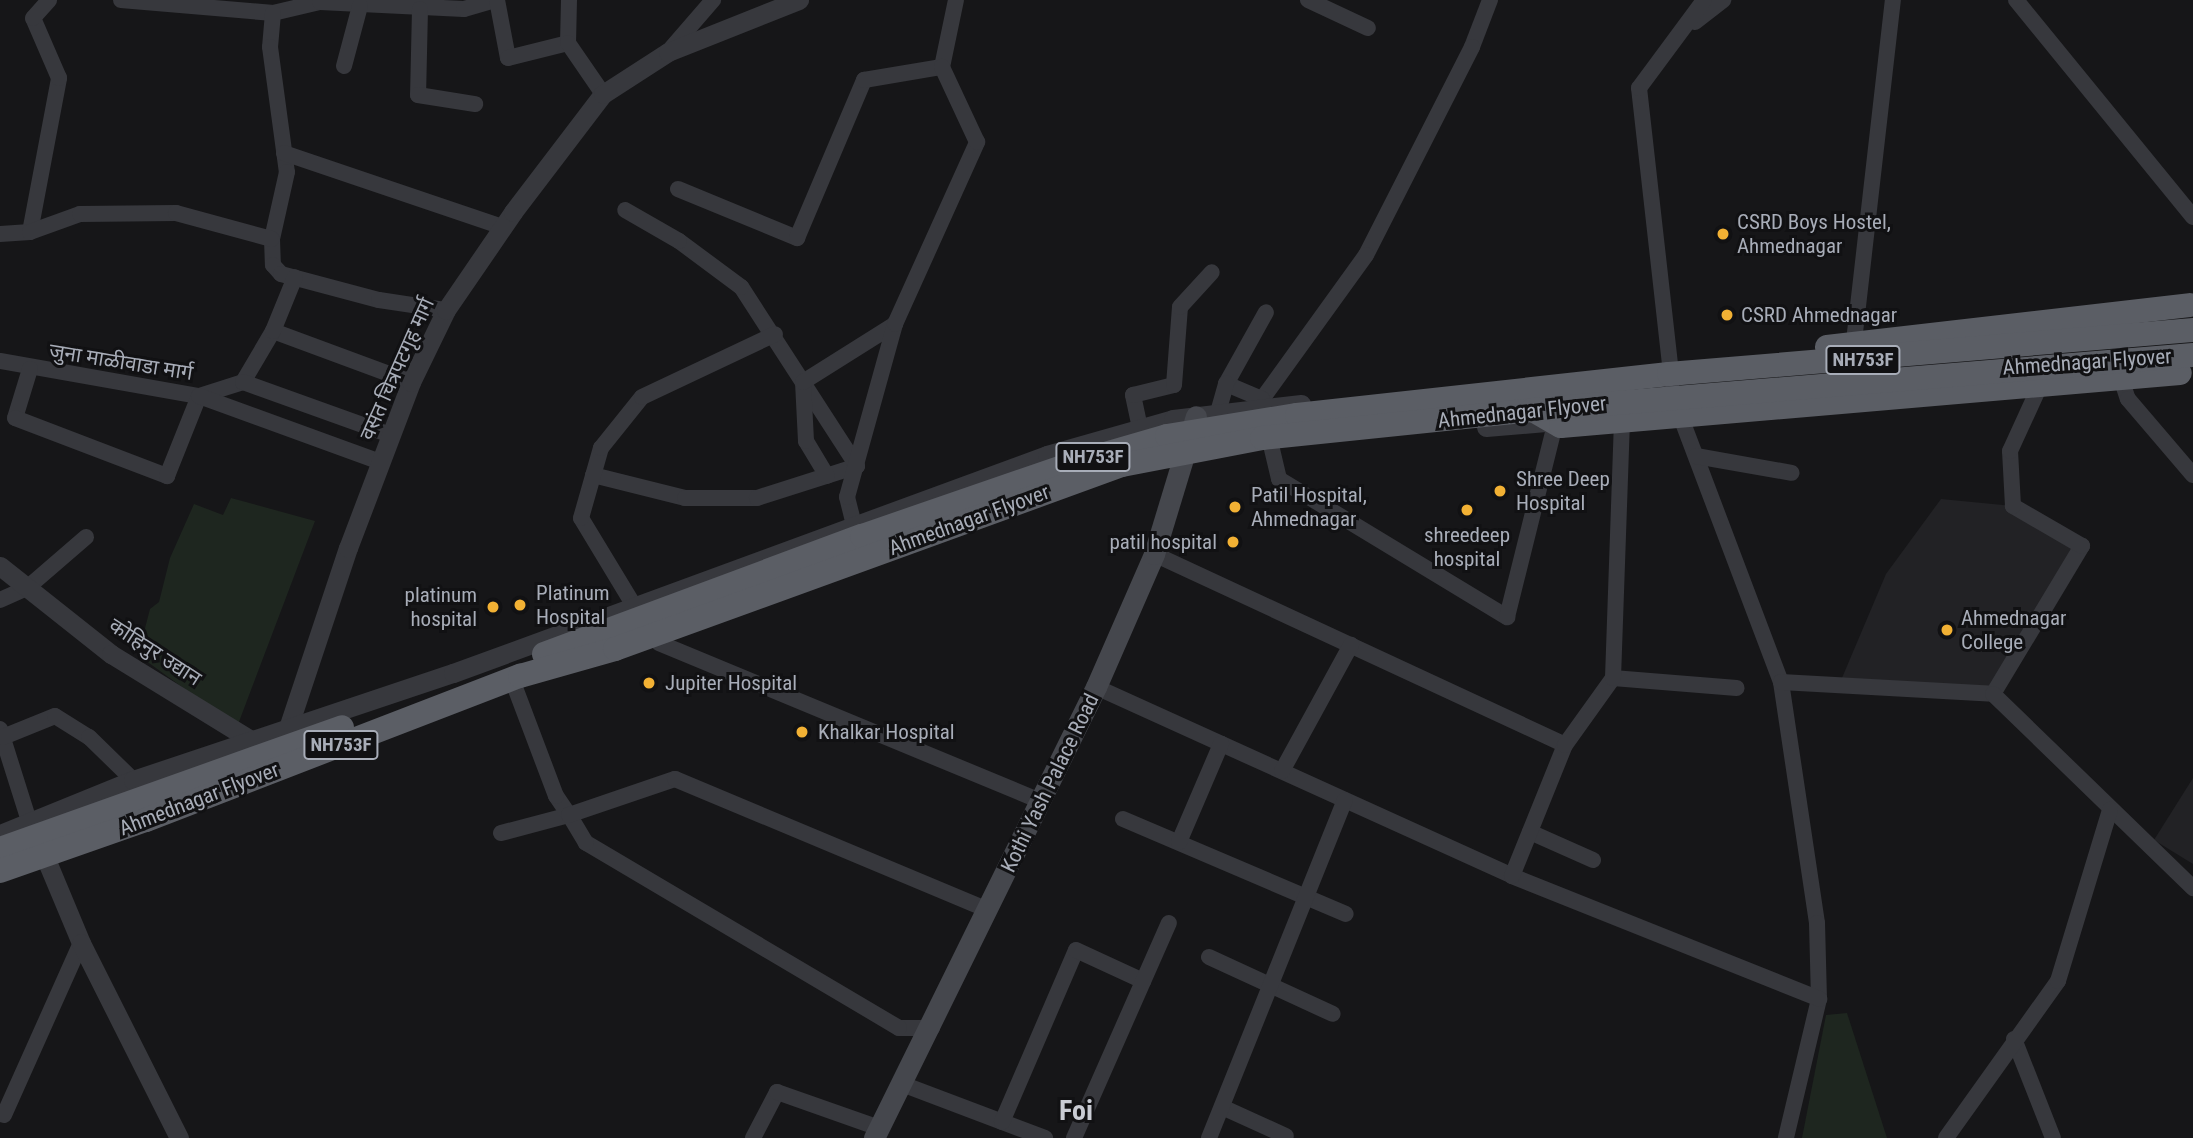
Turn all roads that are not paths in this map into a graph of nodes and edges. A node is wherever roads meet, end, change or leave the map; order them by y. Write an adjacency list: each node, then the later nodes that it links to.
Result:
1 (49, 0): 31 (street)
2 (121, 0): 17 (street)
3 (497, 0): 16 (street); 20 (street)
4 (569, 0): 20 (street)
5 (713, 0): 21 (street)
6 (799, 0): 21 (street, वसंत चित्रपटगृह मार्ग)
7 (956, 0): 23 (street)
8 (1308, 0): 18 (street)
9 (1490, 0): 55 (street)
10 (1704, 0): 19 (street)
11 (1723, 0): 19 (street)
12 (1893, 0): 42 (street)
13 (2016, 0): 29 (street)
14 (321, 1): 15 (street); 17 (street)
15 (360, 6): 16 (street); 22 (street)
16 (420, 9): 25 (street)
17 (273, 13): 26 (street)
18 (1368, 28)
19 (1681, 33): 45 (street)
20 (568, 43): 24 (street)
21 (668, 52): 24 (street, वसंत चित्रपटगृह मार्ग)
22 (344, 65)
23 (942, 67): 27 (street); 39 (street)
24 (603, 94): 30 (street, वसंत चित्रपटगृह मार्ग)
25 (475, 104)
26 (284, 153): 30 (street); 33 (street)
27 (678, 189)
28 (625, 210): 41 (street)
29 (2193, 218)
30 (502, 227): 36 (street, वसंत चित्रपटगृह मार्ग)
31 (30, 232): 32 (street); 33 (street)
32 (0, 234)
33 (272, 239): 35 (street)
34 (1212, 272): 61 (street)
35 (295, 277): 36 (street); 40 (street)
36 (446, 310): 50 (street, वसंत चित्रपटगृह मार्ग)
37 (1266, 312): 52 (street)
38 (2192, 318): 42 (street); 54 (highway, Ahmednagar Flyover / NH753F, bridge)
39 (895, 324): 51 (street); 67 (street)
40 (273, 331): 49 (street); 50 (street)
41 (775, 334): 51 (street); 69 (street)
42 (1853, 350): 45 (street)
43 (0, 361): 46 (street, जुना माळीवाडा मार्ग)
44 (2189, 364): 47 (street); 54 (highway, Ahmednagar Flyover, bridge)
45 (1668, 367): 55 (street); 56 (street)
46 (30, 369): 53 (street, जुना माळीवाडा मार्ग); 53 (street)
47 (2119, 372): 48 (street); 70 (street)
48 (2043, 379): 56 (street); 86 (street)
49 (243, 382): 53 (street, जुना माळीवाडा मार्ग); 62 (street)
50 (411, 382): 62 (street, वसंत चित्रपटगृह मार्ग)
51 (803, 382): 67 (street); 71 (street)
52 (1226, 384): 55 (street); 57 (street)
53 (198, 396): 66 (street)
54 (1532, 400): 106 (highway, Ahmednagar Flyover / NH753F, bridge); 109 (highway, Ahmednagar Flyover / NH753F, bridge)
55 (1262, 403): 57 (street); 63 (street)
56 (1678, 411): 59 (street); 64 (street)
57 (1218, 412): 58 (street); 65 (street)
58 (1196, 416): 61 (street); 65 (main road, Kothi Yash Palace Road)
59 (1622, 416): 60 (street); 81 (street)
60 (1556, 421): 63 (street); 63 (street)
61 (1140, 428): 72 (street)
62 (390, 435): 66 (street, वसंत चित्रपटगृह मार्ग)
63 (1268, 444): 65 (street)
64 (1696, 456): 68 (street); 82 (street)
65 (1196, 459): 74 (main road, Kothi Yash Palace Road); 79 (street)
66 (380, 462): 87 (street, वसंत चित्रपटगृह मार्ग)
67 (857, 467): 71 (street); 72 (street)
68 (1793, 472)
69 (593, 475): 71 (street); 78 (street)
70 (2193, 475)
71 (827, 476)
72 (854, 525): 78 (street)
73 (86, 537): 76 (street)
74 (1154, 554): 80 (street); 83 (main road, Kothi Yash Palace Road)
75 (0, 566): 76 (street, कोहिनुर उद्यान)
76 (27, 588): 77 (street); 89 (street, कोहिनुर उद्यान)
77 (0, 600)
78 (633, 604): 87 (street)
79 (659, 643): 85 (street); 97 (street)
80 (1351, 645): 91 (street); 93 (street)
81 (1613, 678): 84 (street); 91 (street)
82 (1781, 682): 86 (street); 121 (street)
83 (1096, 687): 90 (street); 97 (main road, Kothi Yash Palace Road)
84 (1737, 688)
85 (516, 690): 92 (street); 99 (street)
86 (1993, 694): 98 (street)
87 (288, 728): 89 (street); 92 (street)
88 (1, 733): 94 (street); 101 (street)
89 (254, 742): 94 (street); 95 (street)
90 (1221, 744): 93 (street); 105 (street)
91 (1565, 745): 102 (street)
92 (303, 772): 95 (street)
93 (1282, 772): 96 (street)
94 (134, 780): 101 (street)
95 (270, 784): 108 (street)
96 (1345, 800): 110 (street); 113 (street)
97 (1041, 801): 114 (main road, Kothi Yash Palace Road)
98 (2110, 810): 112 (street); 124 (street)
99 (569, 815): 103 (street); 114 (street); 123 (street)
100 (1123, 819): 105 (street)
101 (30, 824): 104 (street)
102 (1530, 832): 107 (street); 110 (street)
103 (501, 833)
104 (0, 834)
105 (1179, 842): 113 (street)
106 (0, 849)
107 (1593, 860)
108 (48, 864): 111 (street); 117 (street)
109 (0, 871)
110 (1512, 876): 121 (street)
111 (0, 881)
112 (2193, 888)
113 (1307, 895): 115 (street); 120 (street)
114 (988, 910): 123 (main road, Kothi Yash Palace Road)
115 (1346, 914)
116 (1169, 923): 119 (street)
117 (81, 943): 127 (street); 131 (street)
118 (1209, 957): 120 (street)
119 (1143, 981): 128 (street); 134 (street)
120 (1270, 985): 122 (street); 126 (street)
121 (1819, 999): 136 (street)
122 (1333, 1014)
123 (932, 1028): 125 (main road, Kothi Yash Palace Road)
124 (2014, 1039): 137 (street); 138 (street)
125 (902, 1084): 128 (street); 129 (main road, Kothi Yash Palace Road)
126 (1222, 1107): 130 (street); 135 (street)
127 (4, 1115)
128 (1002, 1122): 133 (street)
129 (877, 1133): 132 (street)
130 (1286, 1136)
131 (179, 1138)
132 (753, 1138)
133 (1045, 1138)
134 (1074, 1138)
135 (1209, 1138)
136 (1786, 1138)
137 (1946, 1138)
138 (2053, 1138)

